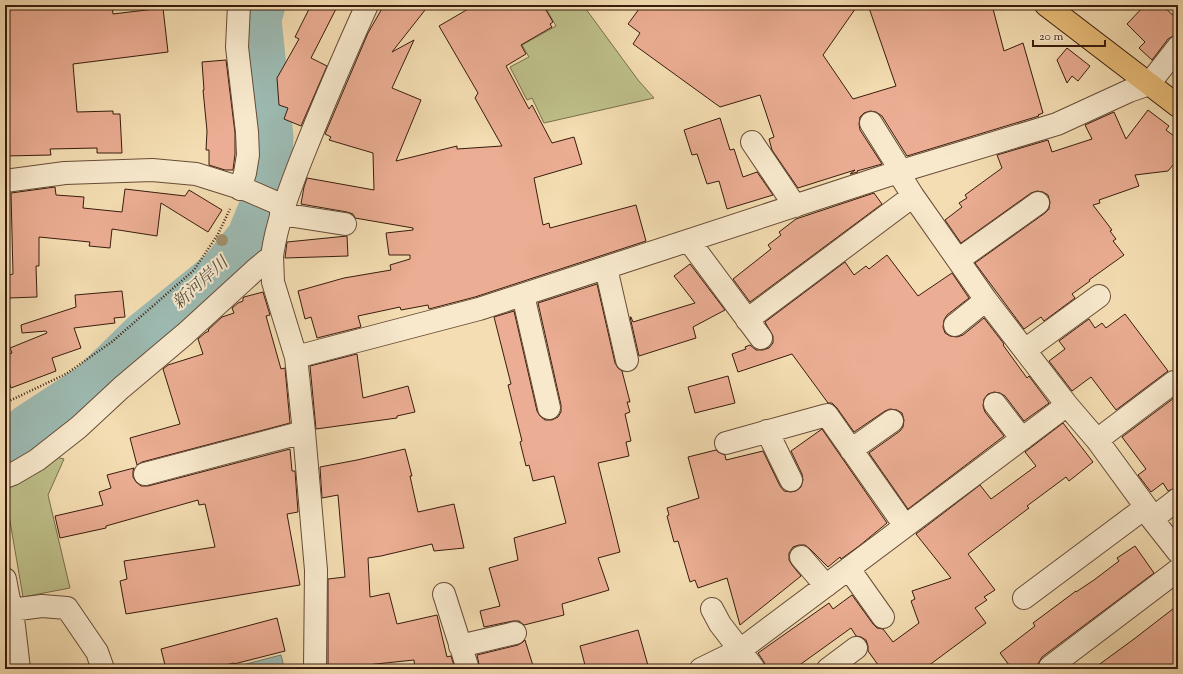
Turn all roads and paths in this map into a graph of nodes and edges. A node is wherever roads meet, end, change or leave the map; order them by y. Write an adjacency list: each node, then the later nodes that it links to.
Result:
1 (239, 5): 11 (street)
2 (367, 5): 15 (street)
3 (1046, 5): 5 (main road)
4 (1178, 46): 5 (street)
5 (1149, 84): 6 (main road); 9 (street)
6 (1178, 106)
7 (871, 123): 9 (street)
8 (752, 142): 14 (street)
9 (900, 172): 12 (street); 14 (street)
10 (5, 181): 11 (street)
11 (244, 190): 15 (street); 31 (path)
12 (913, 196): 19 (street); 24 (street)
13 (1038, 203): 19 (street)
14 (795, 206): 17 (street)
15 (279, 207): 16 (street); 18 (street)
16 (346, 224)
17 (688, 241): 20 (street); 24 (street)
18 (272, 256): 28 (street); 43 (street)
19 (958, 260): 23 (street)
20 (606, 268): 21 (street); 29 (street)
21 (523, 295): 28 (street); 34 (street)
22 (1099, 296): 27 (street)
23 (986, 300): 25 (street); 27 (street)
24 (747, 320): 26 (street)
25 (955, 325)
26 (761, 338)
27 (1025, 350): 33 (street)
28 (296, 357): 37 (street)
29 (627, 360)
30 (1174, 382): 39 (street)
31 (5, 403)
32 (995, 404): 38 (street)
33 (1067, 405): 38 (street); 39 (street)
34 (549, 408)
35 (892, 422): 41 (street)
36 (767, 431): 40 (street); 41 (street); 44 (street)
37 (304, 432): 42 (street); 66 (street)
38 (1022, 439): 47 (street)
39 (1098, 440): 46 (street)
40 (726, 443)
41 (851, 450): 47 (street)
42 (145, 474)
43 (5, 477)
44 (791, 480)
45 (1178, 499): 46 (street)
46 (1149, 513): 48 (street); 55 (street)
47 (905, 526): 50 (street)
48 (1178, 552)
49 (801, 557): 53 (street)
50 (849, 569): 53 (street); 57 (street)
51 (1178, 570): 63 (street)
52 (5, 579): 58 (street)
53 (826, 586): 62 (street)
54 (444, 594): 60 (street)
55 (1024, 598)
56 (712, 609): 62 (street)
57 (883, 617)
58 (10, 621): 64 (street); 65 (street)
59 (515, 633): 60 (street)
60 (460, 646): 67 (street)
61 (856, 648): 70 (street)
62 (740, 650): 68 (street); 69 (street)
63 (1050, 667)
64 (19, 669)
65 (103, 669)
66 (315, 669)
67 (468, 669)
68 (701, 669)
69 (754, 669)
70 (828, 669)

